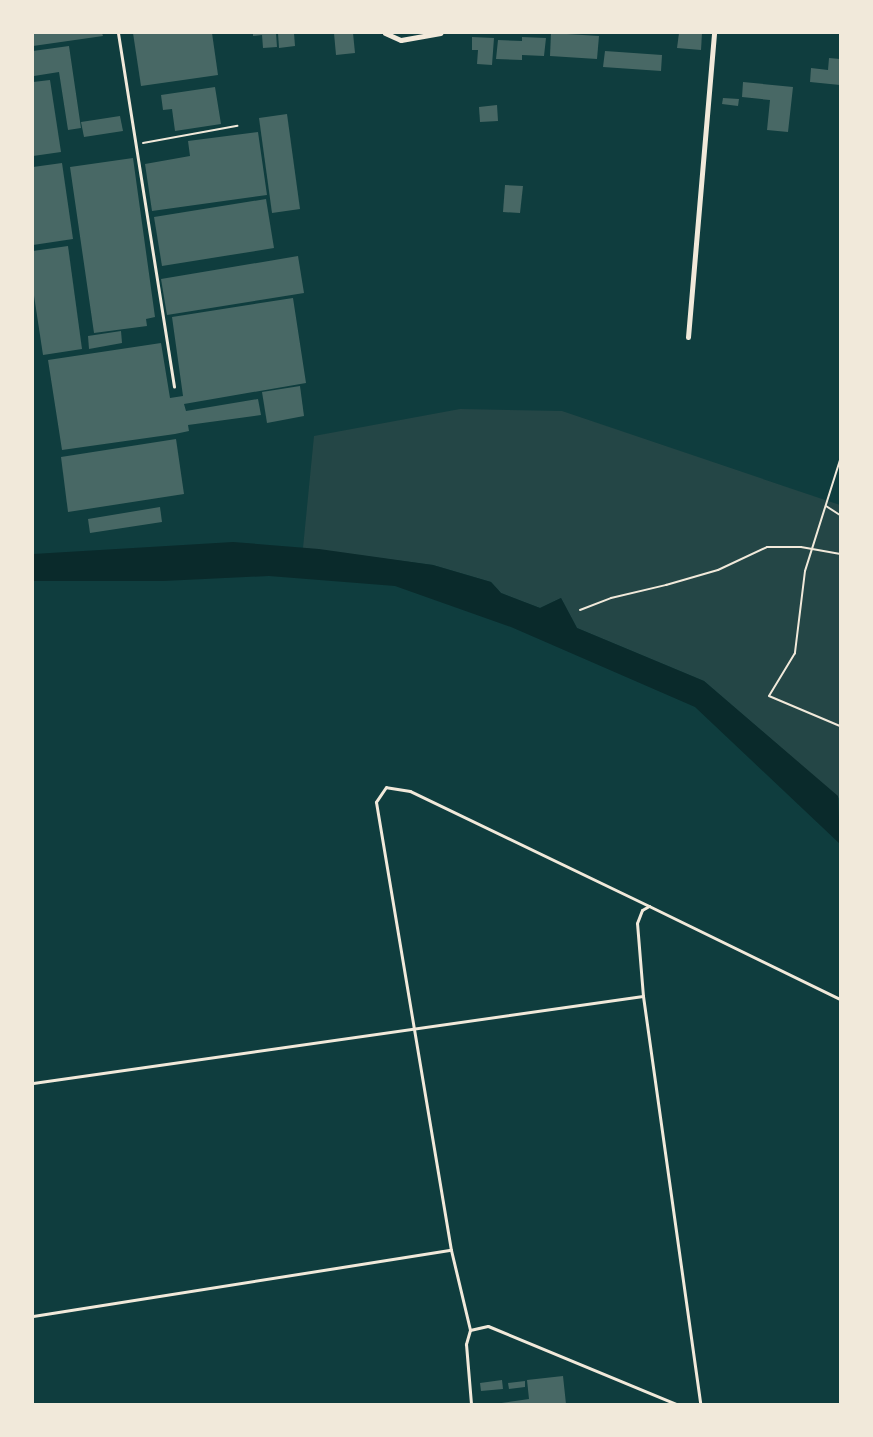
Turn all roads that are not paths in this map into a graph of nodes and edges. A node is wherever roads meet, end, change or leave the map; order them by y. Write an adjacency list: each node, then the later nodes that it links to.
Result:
1 (118, 33): 6 (lane)
2 (385, 33): 3 (street)
3 (440, 33)
4 (714, 33): 5 (street)
5 (688, 337)
6 (174, 387)
7 (649, 906): 8 (lane); 9 (lane); 10 (lane)
8 (643, 996): 10 (lane); 17 (lane)
9 (840, 999)
10 (412, 1029): 11 (lane); 12 (lane)
11 (33, 1083)
12 (451, 1250): 13 (lane); 14 (lane)
13 (33, 1316)
14 (470, 1330): 15 (lane); 16 (lane)
15 (471, 1404)
16 (676, 1404)
17 (700, 1404)

